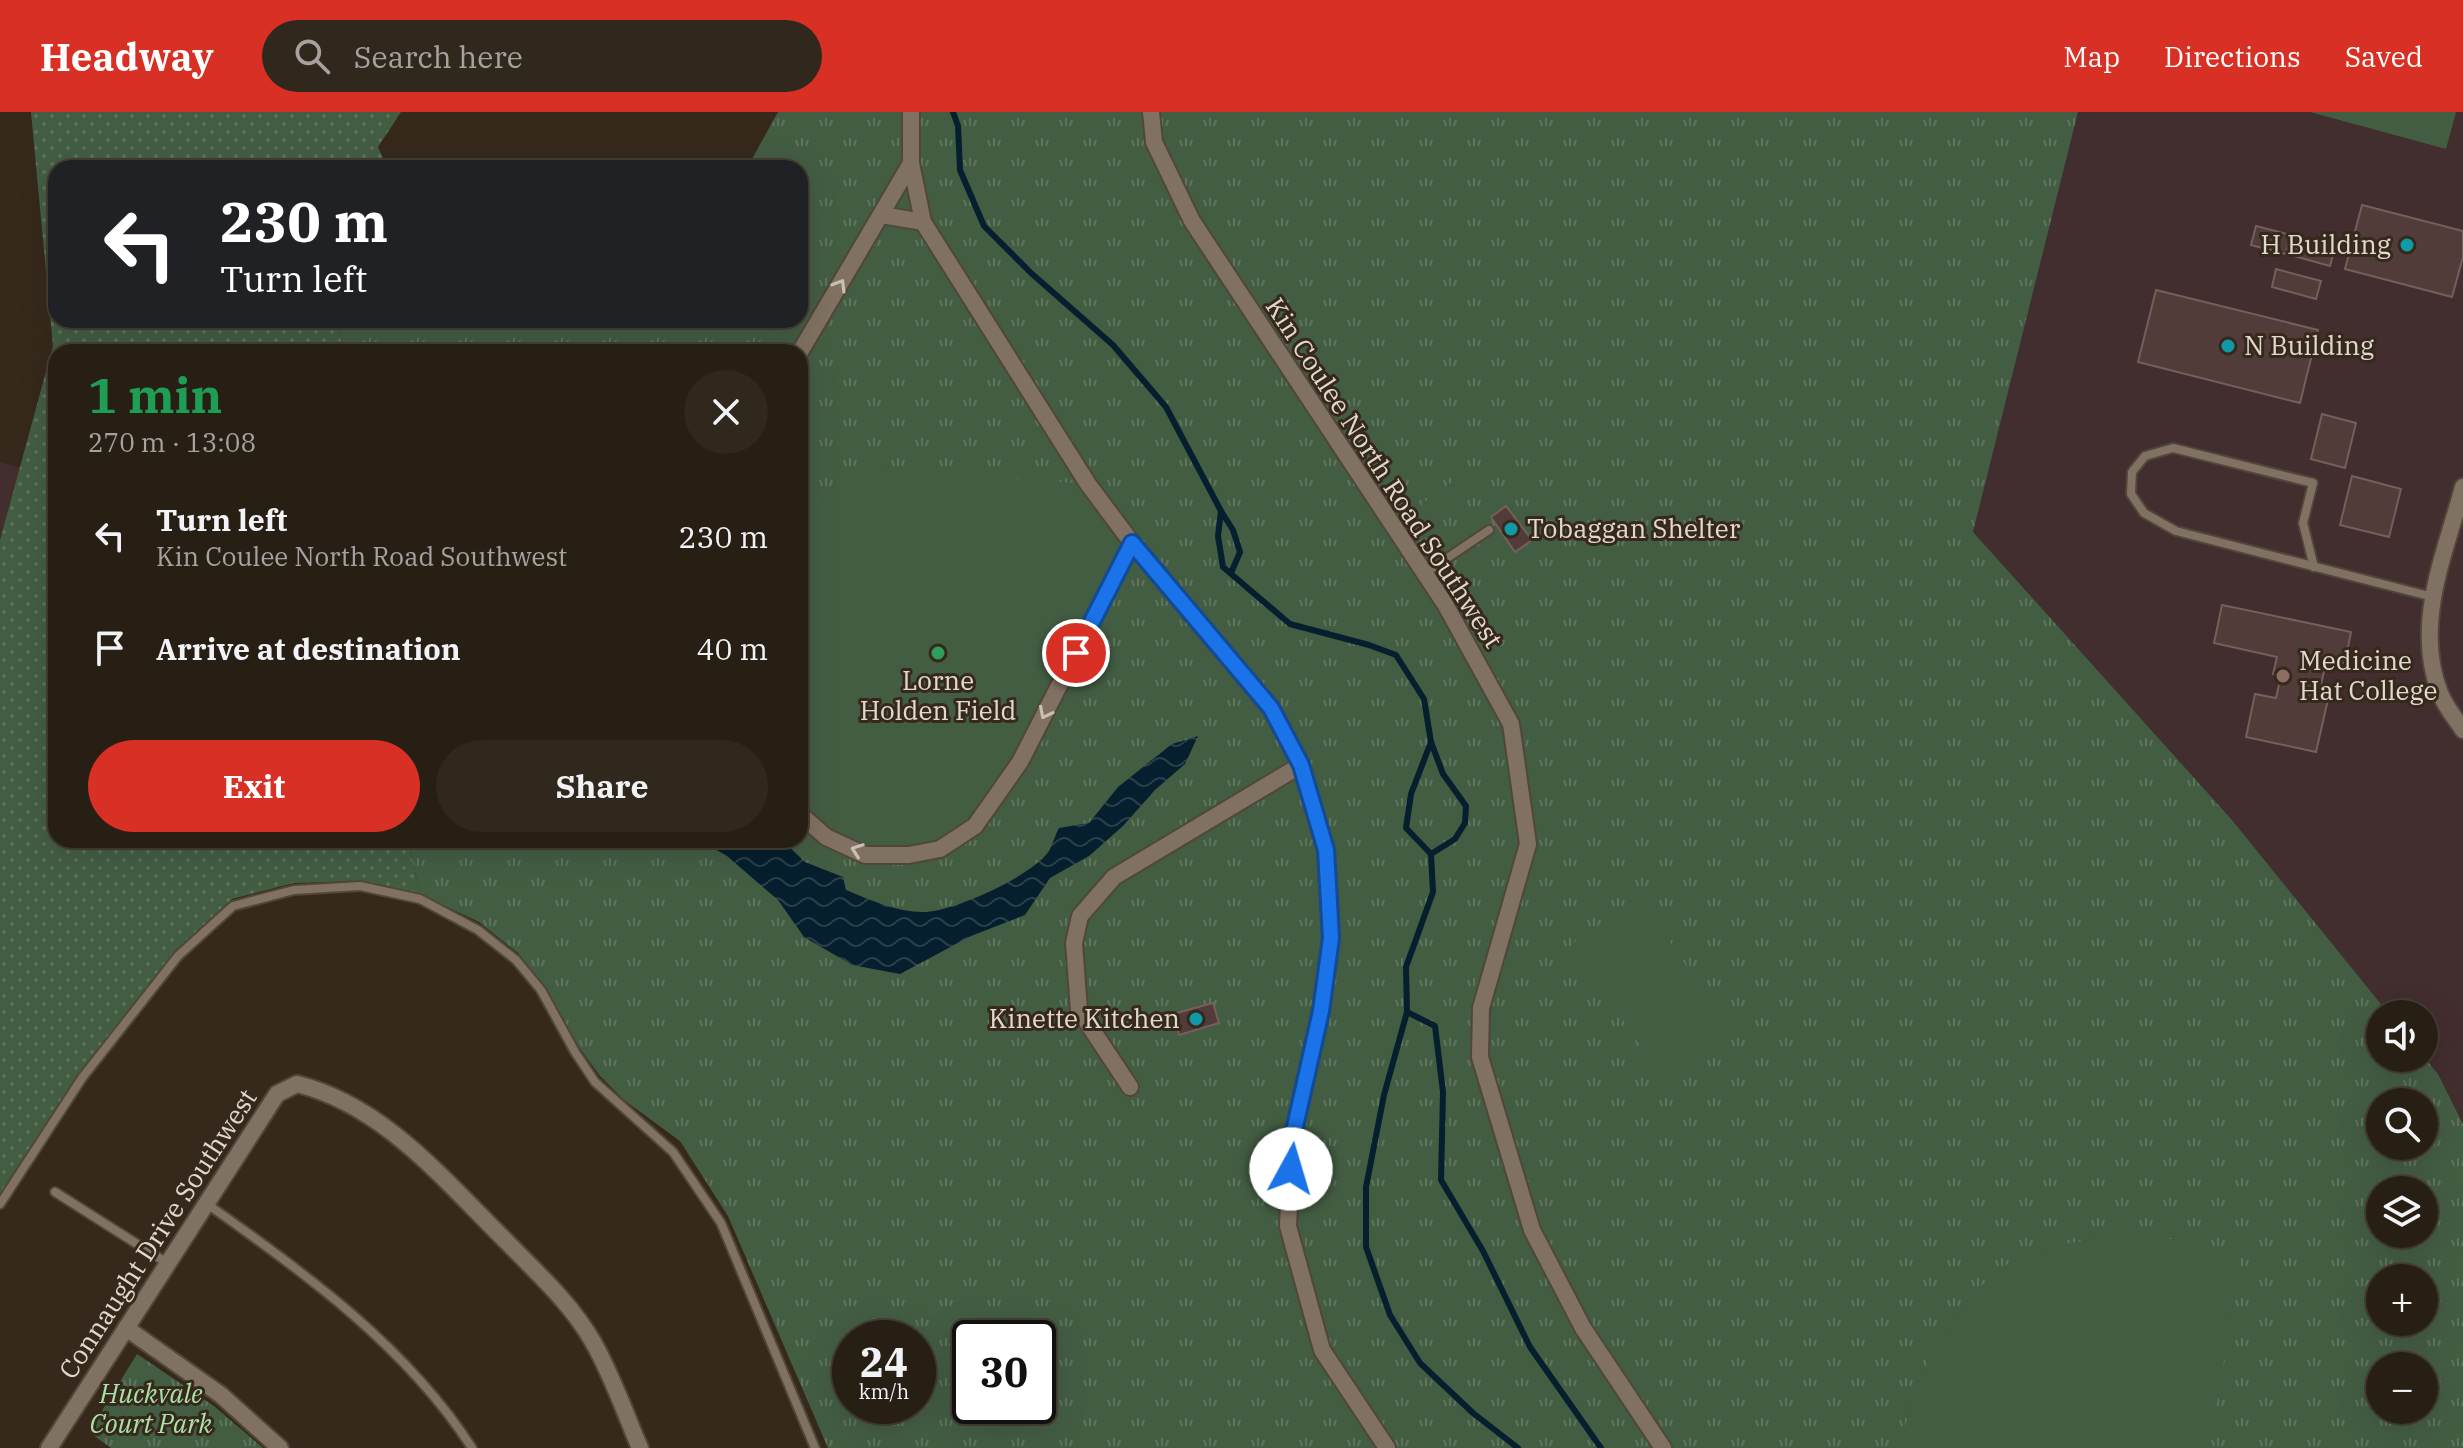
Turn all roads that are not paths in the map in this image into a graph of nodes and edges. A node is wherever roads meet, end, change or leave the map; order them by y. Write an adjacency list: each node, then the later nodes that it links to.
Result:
1 (911, 112): 3 (street)
2 (1151, 112): 11 (street, Kin Coulee North Road Southwest)
3 (911, 163): 4 (street); 5 (street)
4 (882, 215): 5 (street); 6 (street, one-way to 4)
5 (923, 222): 9 (street)
6 (805, 344)
7 (2463, 487): 12 (street)
8 (1489, 530): 11 (lane)
9 (1132, 543): 14 (street); 15 (street, one-way to 15)
10 (2314, 567): 10 (lane); 12 (lane)
11 (1425, 573): 29 (street, Kin Coulee North Road Southwest)
12 (2433, 598): 13 (street)
13 (2463, 730)
14 (1301, 765): 16 (street); 28 (street)
15 (808, 821)
16 (1130, 1087)
17 (55, 1192): 20 (lane)
18 (206, 1203): 20 (street, Connaught Drive Southwest); 25 (lane); 26 (street, Connaught Drive Southwest)
19 (0, 1204): 27 (lane)
20 (167, 1263): 21 (street, Connaught Drive Southwest)
21 (126, 1328): 22 (street, Connaught Drive Southwest); 24 (street)
22 (52, 1443): 23 (street)
23 (71, 1448)
24 (280, 1448)
25 (472, 1448)
26 (640, 1448)
27 (815, 1448)
28 (1387, 1448)
29 (1663, 1448)

